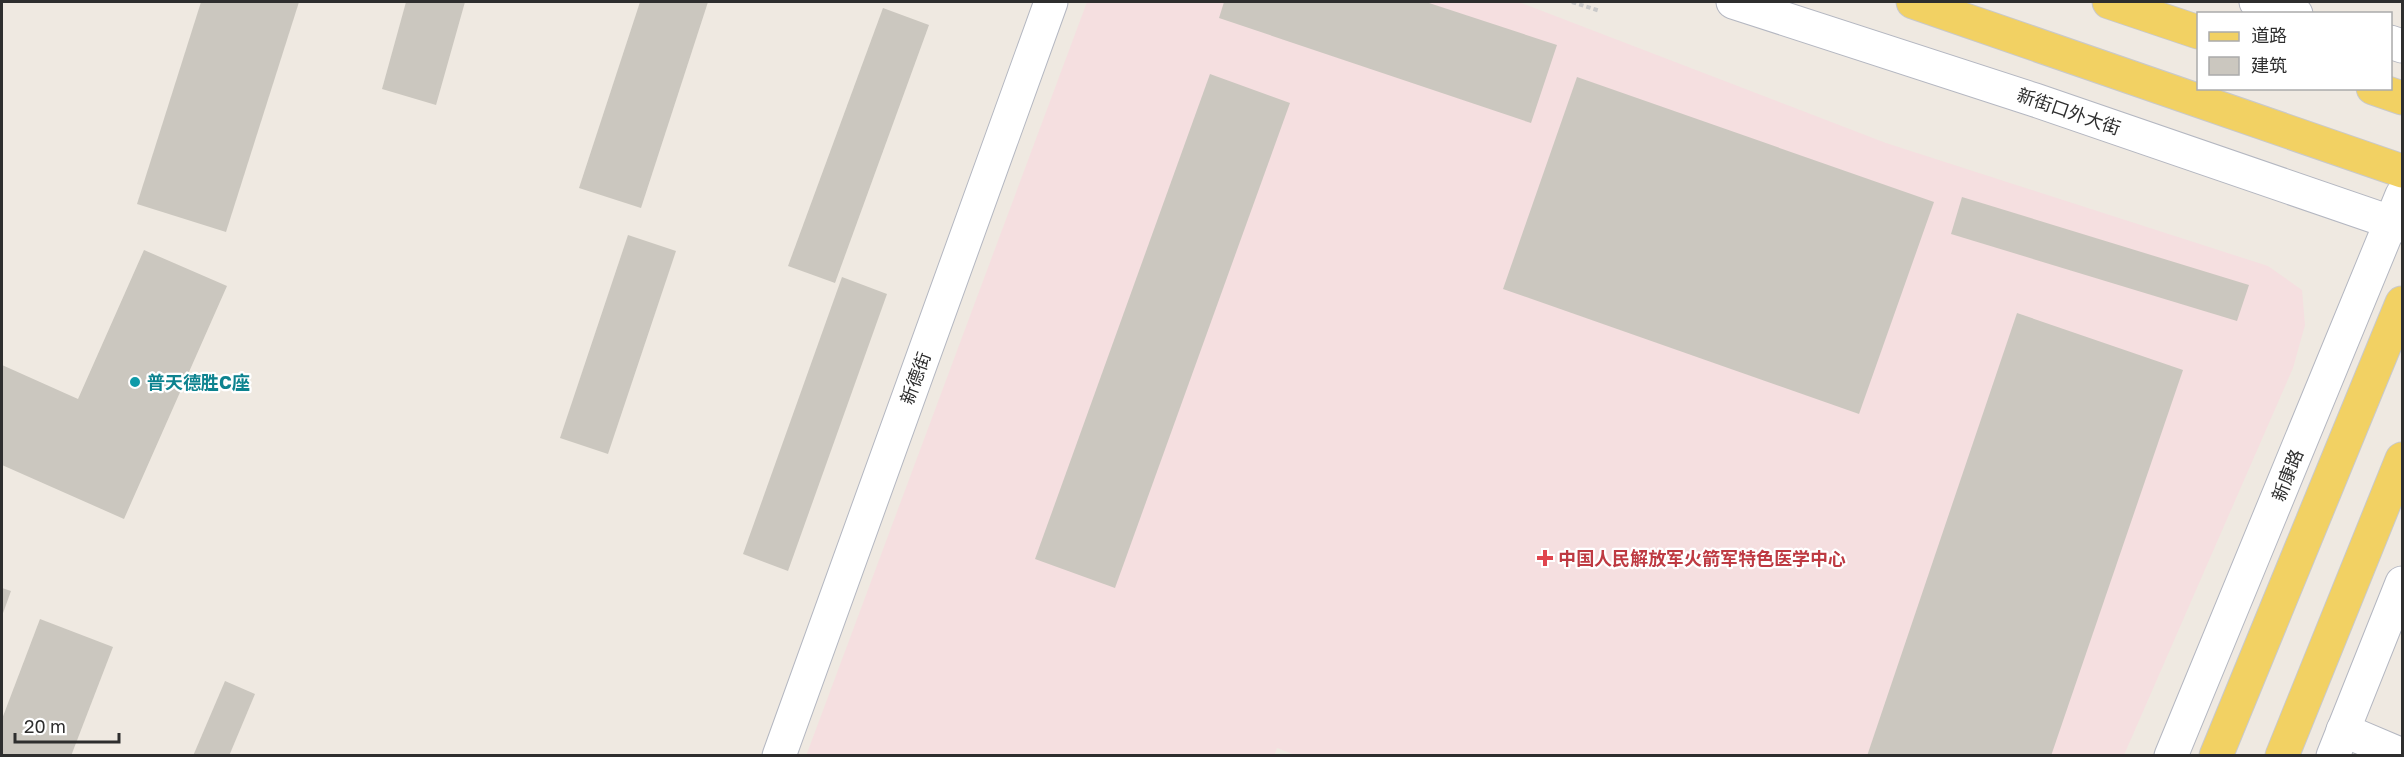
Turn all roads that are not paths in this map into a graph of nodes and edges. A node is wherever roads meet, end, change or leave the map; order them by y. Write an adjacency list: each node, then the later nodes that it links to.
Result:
1 (1051, 2): 17 (street, 新德街)
2 (1733, 2): 11 (street, 新街口外大街)
3 (1913, 2): 10 (main road)
4 (2109, 2): 7 (main road)
5 (2256, 2): 6 (street)
6 (2289, 12)
7 (2197, 31)
8 (2379, 90): 9 (main road)
9 (2403, 98)
10 (2403, 171)
11 (2399, 214): 18 (street, 新康路)
12 (2403, 303): 19 (main road)
13 (2403, 459): 20 (main road)
14 (2403, 583): 15 (street)
15 (2338, 743): 16 (street)
16 (2403, 755)
17 (779, 756)
18 (2171, 756)
19 (2216, 756)
20 (2282, 756)

